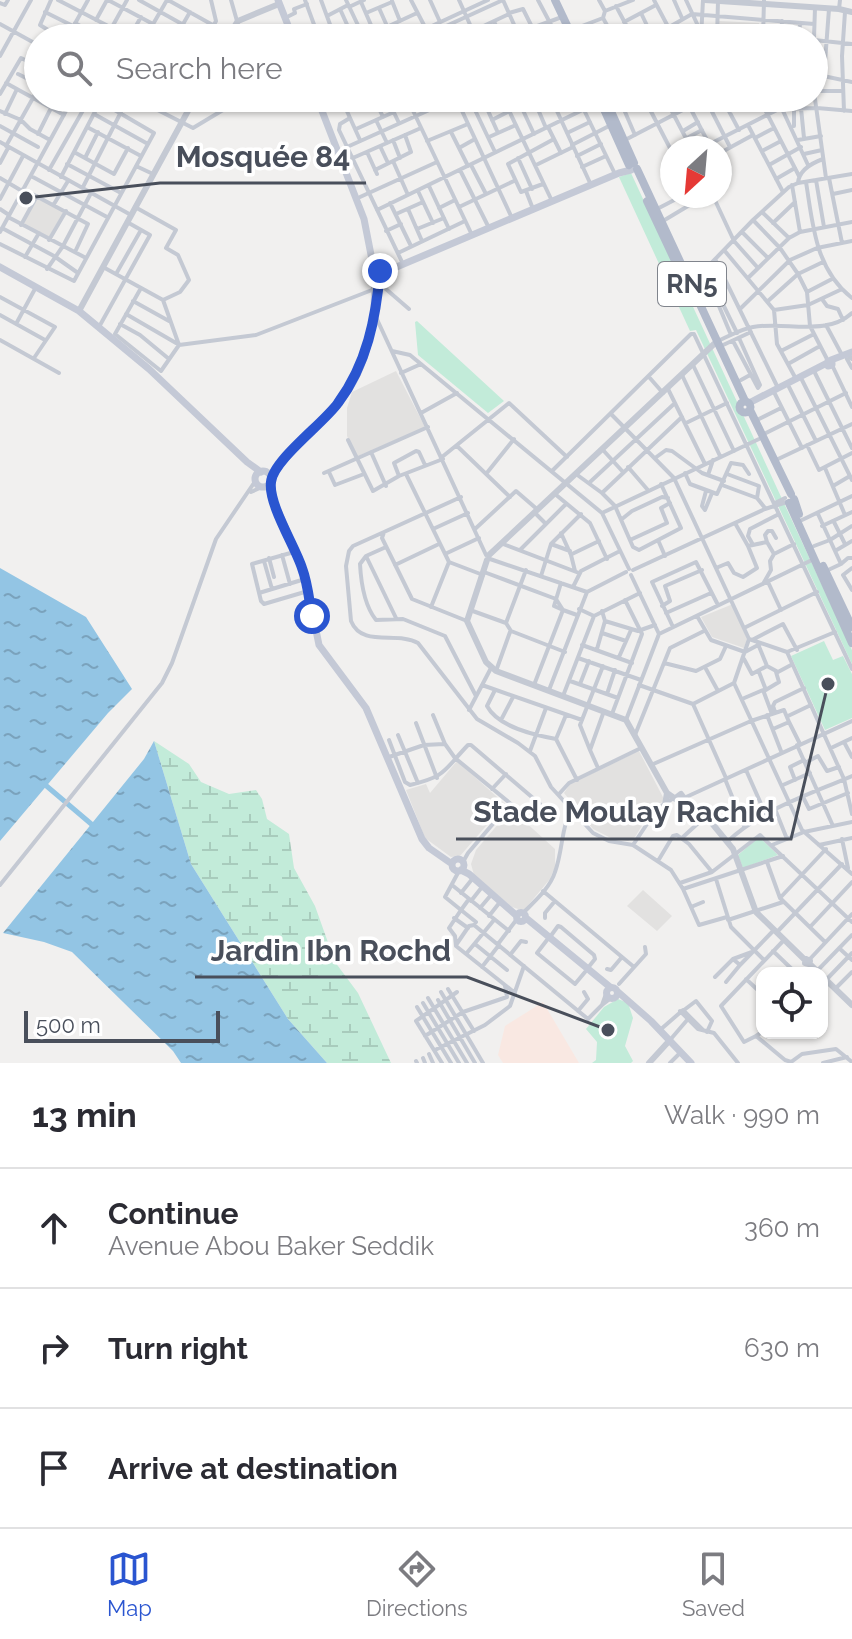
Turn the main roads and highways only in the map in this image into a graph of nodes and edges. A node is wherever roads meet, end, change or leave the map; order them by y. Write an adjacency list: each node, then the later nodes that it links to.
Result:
1 (556, 0): 2 (main road); 6 (main road)
2 (562, 0): 7 (main road)
3 (280, 1): 4 (main road); 5 (main road)
4 (290, 24)
5 (292, 24)
6 (568, 24)
7 (571, 24)
8 (324, 112): 14 (main road)
9 (326, 112): 14 (main road)
10 (606, 112): 12 (main road, RN5)
11 (609, 112): 12 (main road, RN5)
12 (632, 167): 14 (main road); 15 (main road, RN5); 15 (main road, RN5)
13 (0, 267): 23 (main road)
14 (377, 276): 22 (main road)
15 (717, 345): 20 (main road, RN5)
16 (849, 356): 17 (main road)
17 (830, 363): 18 (main road); 18 (main road)
18 (799, 379): 19 (main road); 19 (main road)
19 (776, 391): 20 (main road)
20 (747, 406): 21 (main road, RN5); 21 (main road, RN5)
21 (760, 437): 25 (main road, RN5); 25 (main road, RN5)
22 (280, 464): 23 (main road); 24 (main road)
23 (259, 475): 24 (main road); 24 (main road)
24 (267, 484): 28 (main road)
25 (789, 499): 26 (main road, RN5); 27 (main road, RN5)
26 (852, 627)
27 (852, 643)
28 (689, 1063)

